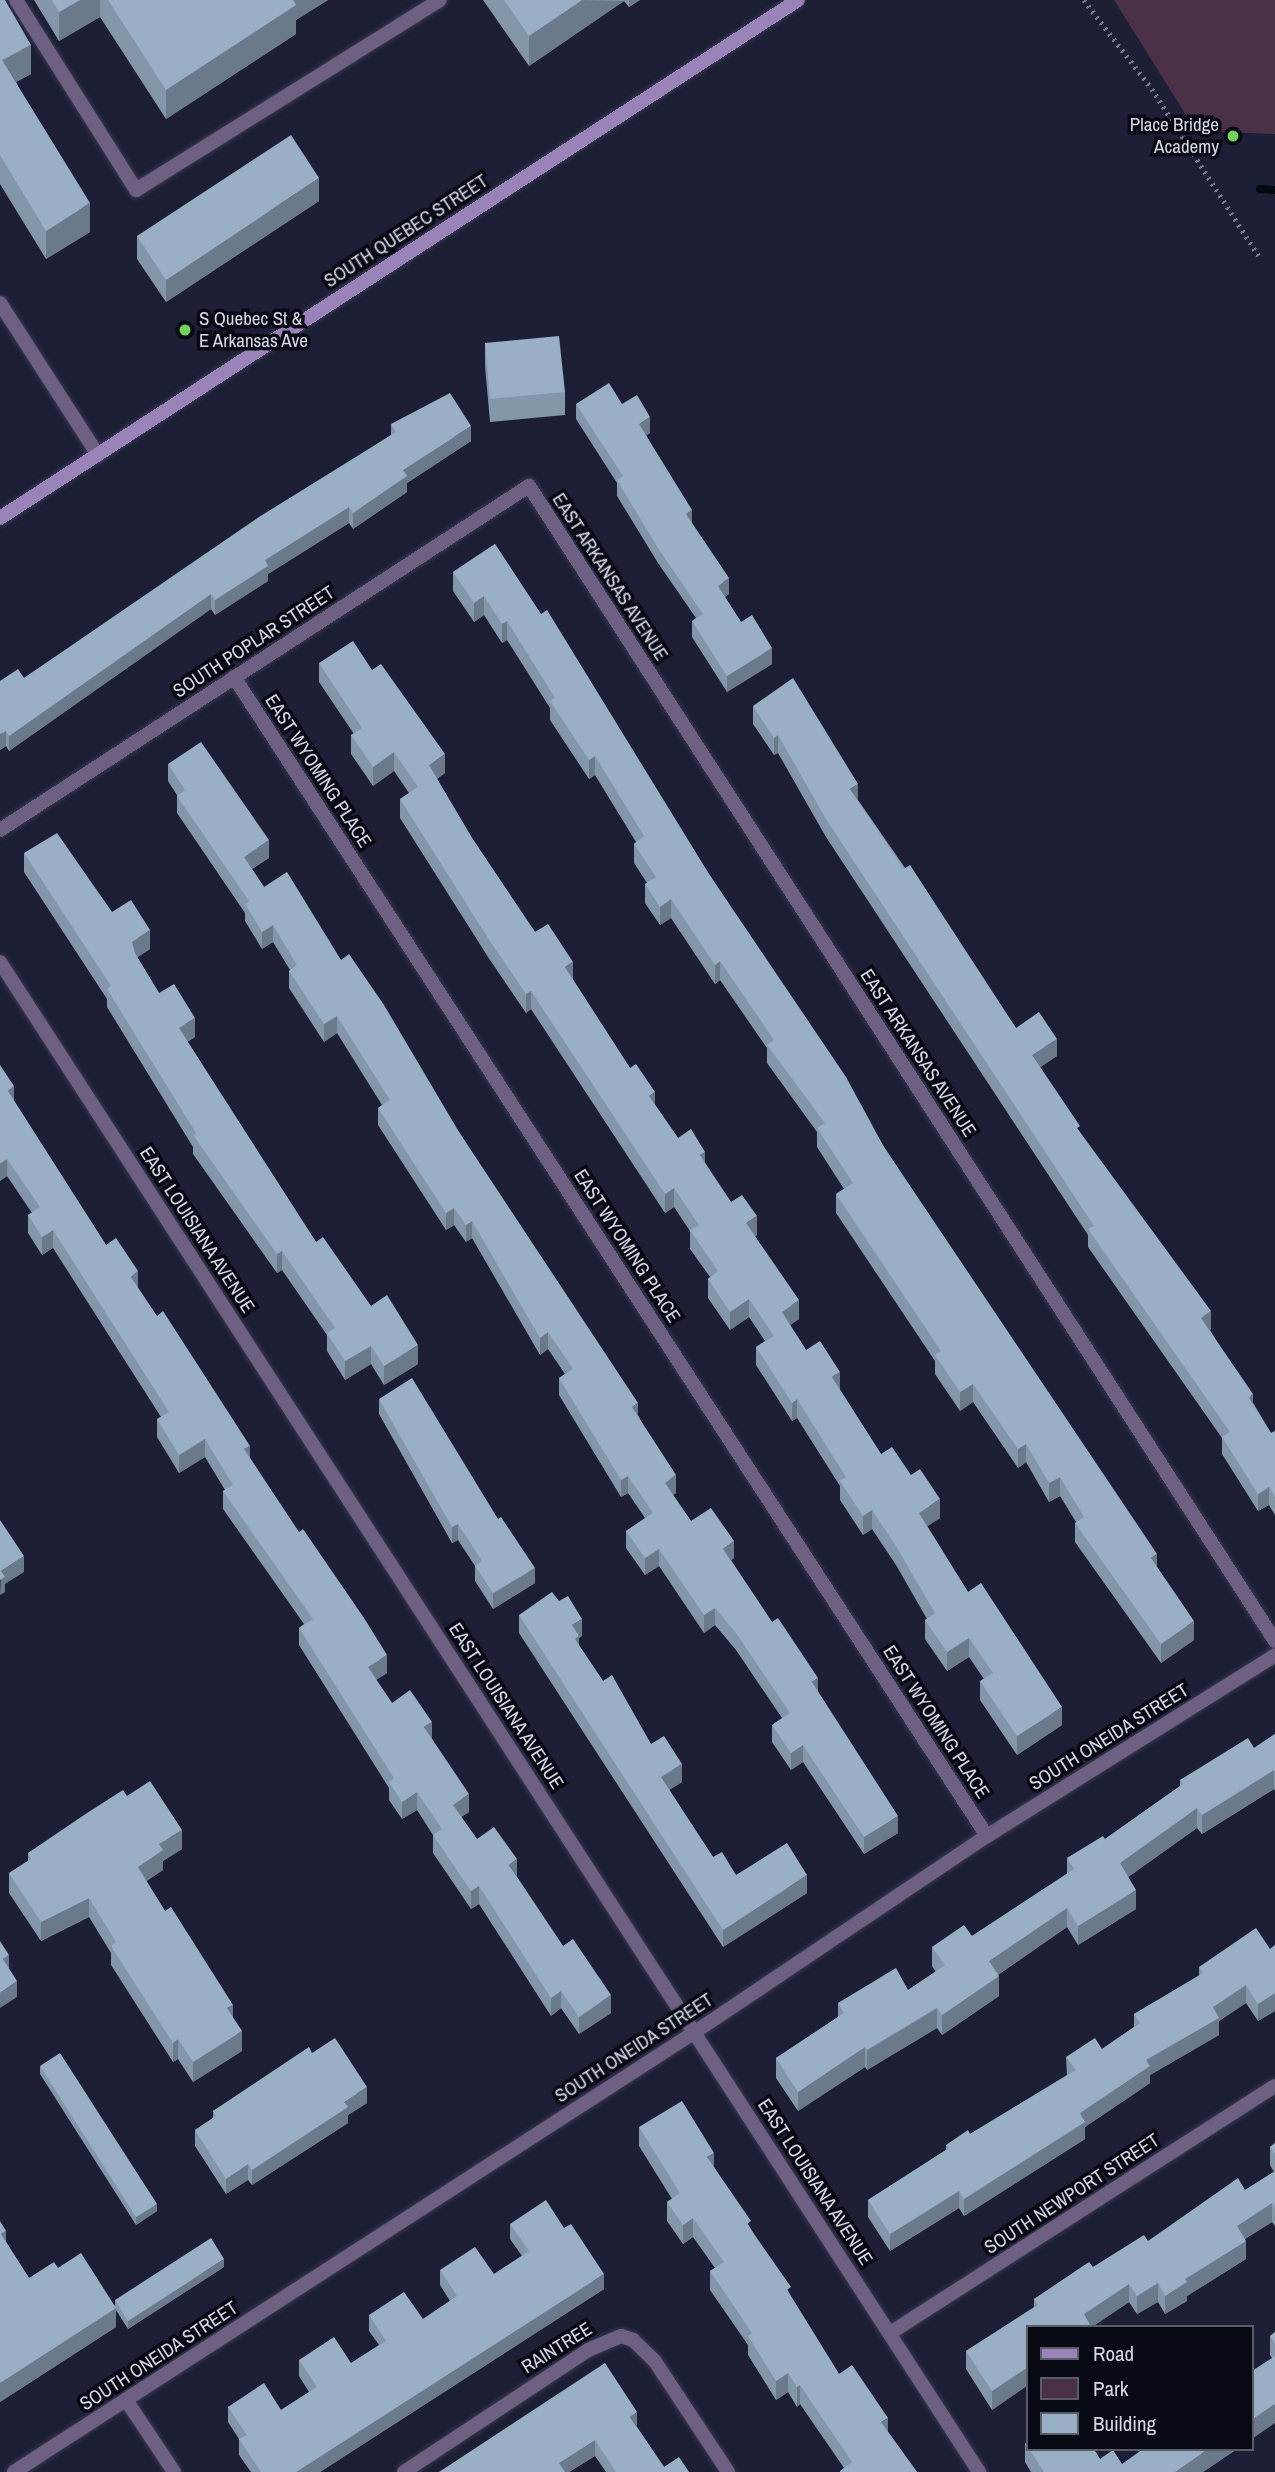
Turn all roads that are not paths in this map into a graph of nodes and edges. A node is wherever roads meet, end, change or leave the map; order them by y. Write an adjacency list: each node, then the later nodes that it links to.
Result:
1 (16, 0): 2 (street)
2 (440, 0)
3 (798, 0): 5 (main road, SOUTH QUEBEC STREET)
4 (0, 303): 5 (street)
5 (98, 456): 7 (main road, SOUTH QUEBEC STREET)
6 (528, 486): 8 (street, SOUTH POPLAR STREET); 11 (street, EAST ARKANSAS AVENUE)
7 (0, 518)
8 (234, 677): 9 (street, SOUTH POPLAR STREET); 13 (street, EAST WYOMING PLACE)
9 (0, 830)
10 (0, 962): 14 (street, EAST LOUISIANA AVENUE)
11 (1275, 1641)
12 (1275, 1655): 13 (street, SOUTH ONEIDA STREET)
13 (987, 1836): 14 (street, SOUTH ONEIDA STREET)
14 (695, 2032): 16 (street, EAST LOUISIANA AVENUE); 17 (street, SOUTH ONEIDA STREET)
15 (1275, 2086): 16 (street, SOUTH NEWPORT STREET)
16 (890, 2333): 22 (street, EAST LOUISIANA AVENUE)
17 (126, 2400): 18 (street, SOUTH ONEIDA STREET); 19 (street)
18 (15, 2472)
19 (174, 2472)
20 (404, 2472): 21 (street, RAINTREE)
21 (728, 2472)
22 (979, 2472)

